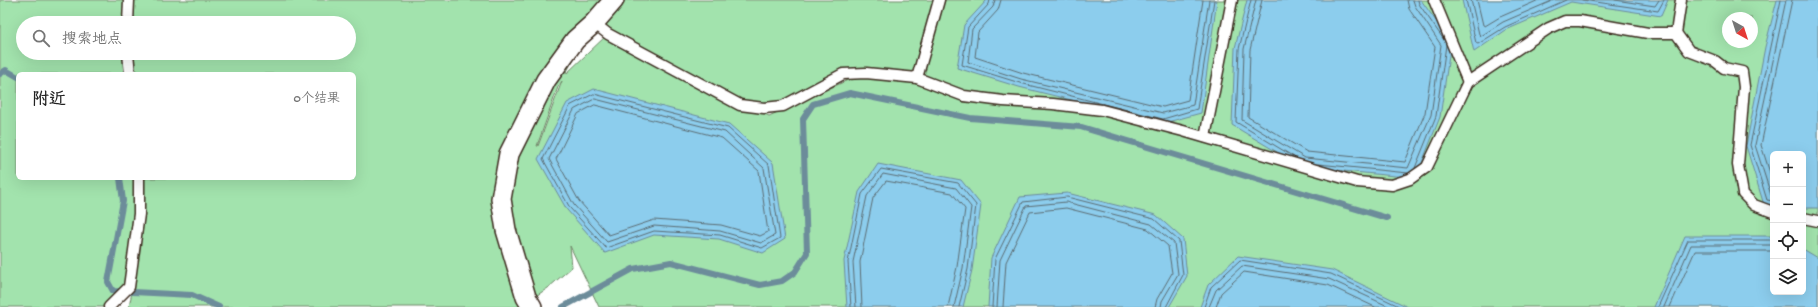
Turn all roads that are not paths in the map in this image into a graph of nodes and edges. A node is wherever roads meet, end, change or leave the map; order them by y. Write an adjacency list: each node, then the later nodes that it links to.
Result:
1 (129, 0): 7 (lane)
2 (614, 0): 8 (street)
3 (939, 0): 12 (lane)
4 (1232, 0): 14 (lane)
5 (1434, 0): 13 (lane)
6 (1681, 0): 9 (lane)
7 (128, 16)
8 (594, 23): 12 (lane); 19 (street)
9 (1676, 33): 13 (lane); 16 (lane)
10 (129, 60): 11 (lane)
11 (130, 72)
12 (917, 78): 14 (lane)
13 (1468, 82): 14 (lane)
14 (1205, 137)
15 (139, 180): 20 (lane)
16 (1770, 211)
17 (1806, 219): 18 (lane)
18 (1818, 221)
19 (529, 302)
20 (111, 305)

